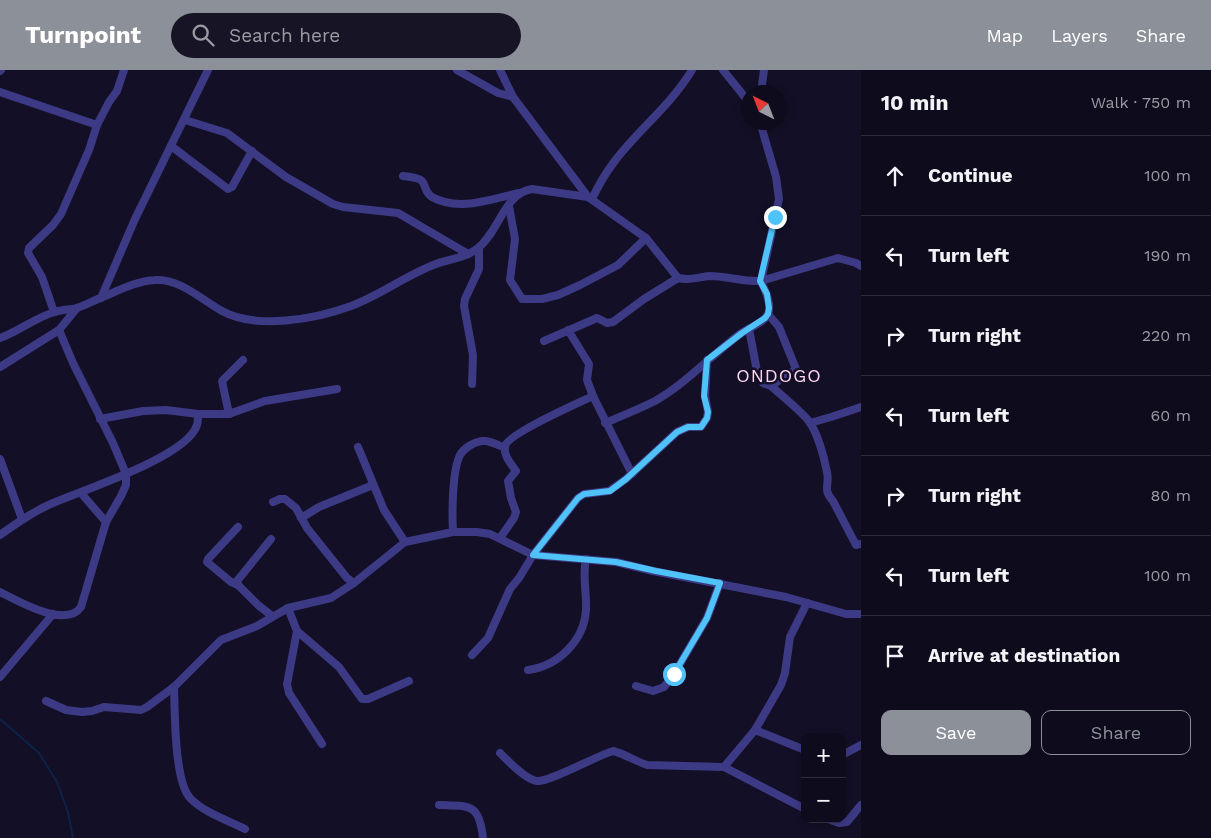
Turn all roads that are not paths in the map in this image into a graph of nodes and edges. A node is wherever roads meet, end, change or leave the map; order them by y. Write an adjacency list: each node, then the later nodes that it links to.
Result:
1 (124, 70): 13 (street)
2 (208, 70): 12 (street)
3 (457, 70): 11 (street)
4 (500, 70): 11 (street)
5 (692, 70): 19 (street)
6 (722, 70): 10 (street)
7 (764, 70): 8 (street)
8 (762, 85)
9 (0, 92): 13 (street)
10 (741, 93)
11 (512, 98): 19 (street)
12 (185, 120): 15 (street); 16 (street)
13 (97, 125): 29 (street)
14 (761, 130): 26 (street)
15 (171, 146): 16 (street); 27 (street)
16 (252, 151): 23 (street)
17 (404, 176): 18 (street)
18 (519, 193): 19 (street); 20 (street)
19 (590, 198): 21 (street)
20 (509, 206): 21 (street); 22 (street)
21 (646, 238): 25 (street)
22 (479, 248): 23 (street); 39 (street)
23 (468, 254): 27 (street)
24 (861, 266): 26 (street)
25 (678, 278): 26 (street); 33 (street)
26 (760, 281): 30 (street)
27 (101, 298): 28 (street)
28 (77, 308): 29 (street); 32 (street)
29 (54, 312): 34 (street)
30 (768, 314): 31 (street); 40 (street)
31 (749, 329): 37 (street); 40 (street)
32 (59, 330): 38 (street); 46 (street)
33 (568, 330): 35 (street); 42 (street)
34 (0, 338)
35 (544, 341)
36 (243, 360): 45 (street)
37 (707, 360): 48 (street); 53 (street)
38 (0, 367)
39 (472, 384)
40 (771, 386): 47 (street)
41 (337, 389): 45 (street)
42 (593, 396): 48 (street); 50 (street)
43 (861, 407): 47 (street)
44 (198, 414): 45 (street); 46 (street); 52 (street)
45 (229, 414)
46 (100, 419): 52 (street)
47 (810, 422): 66 (street)
48 (605, 423): 53 (street)
49 (358, 447): 54 (street)
50 (504, 448): 61 (street); 63 (street)
51 (0, 459): 58 (street)
52 (126, 474): 55 (street); 59 (street)
53 (632, 474): 67 (street)
54 (373, 485): 57 (street); 65 (street)
55 (81, 492): 58 (street); 59 (street)
56 (273, 502): 57 (street)
57 (301, 518): 69 (street)
58 (22, 519): 62 (street)
59 (106, 522): 75 (street)
60 (238, 527): 71 (street)
61 (453, 532): 63 (street); 65 (street)
62 (0, 535)
63 (500, 538): 67 (street)
64 (271, 539): 71 (street)
65 (405, 542): 69 (street)
66 (861, 544)
67 (533, 555): 68 (street); 79 (street)
68 (586, 560): 70 (street); 80 (street)
69 (354, 583): 74 (street)
70 (720, 583): 73 (street); 83 (street)
71 (238, 585): 77 (street)
72 (0, 592): 75 (street)
73 (807, 603): 76 (street); 86 (street)
74 (288, 608): 77 (street); 78 (street)
75 (53, 614): 81 (street)
76 (861, 614)
77 (272, 616): 84 (street)
78 (297, 631): 82 (street); 87 (street)
79 (472, 655)
80 (528, 670)
81 (0, 677)
82 (409, 681)
83 (636, 686)
84 (174, 687): 85 (street); 97 (street)
85 (46, 700)
86 (755, 730): 89 (street); 92 (street)
87 (322, 744)
88 (861, 745): 91 (street)
89 (801, 748)
90 (500, 753): 92 (street)
91 (846, 753)
92 (724, 767): 95 (street)
93 (439, 805): 98 (street)
94 (861, 805): 96 (street)
95 (801, 807)
96 (846, 822)
97 (244, 829)
98 (483, 838)

